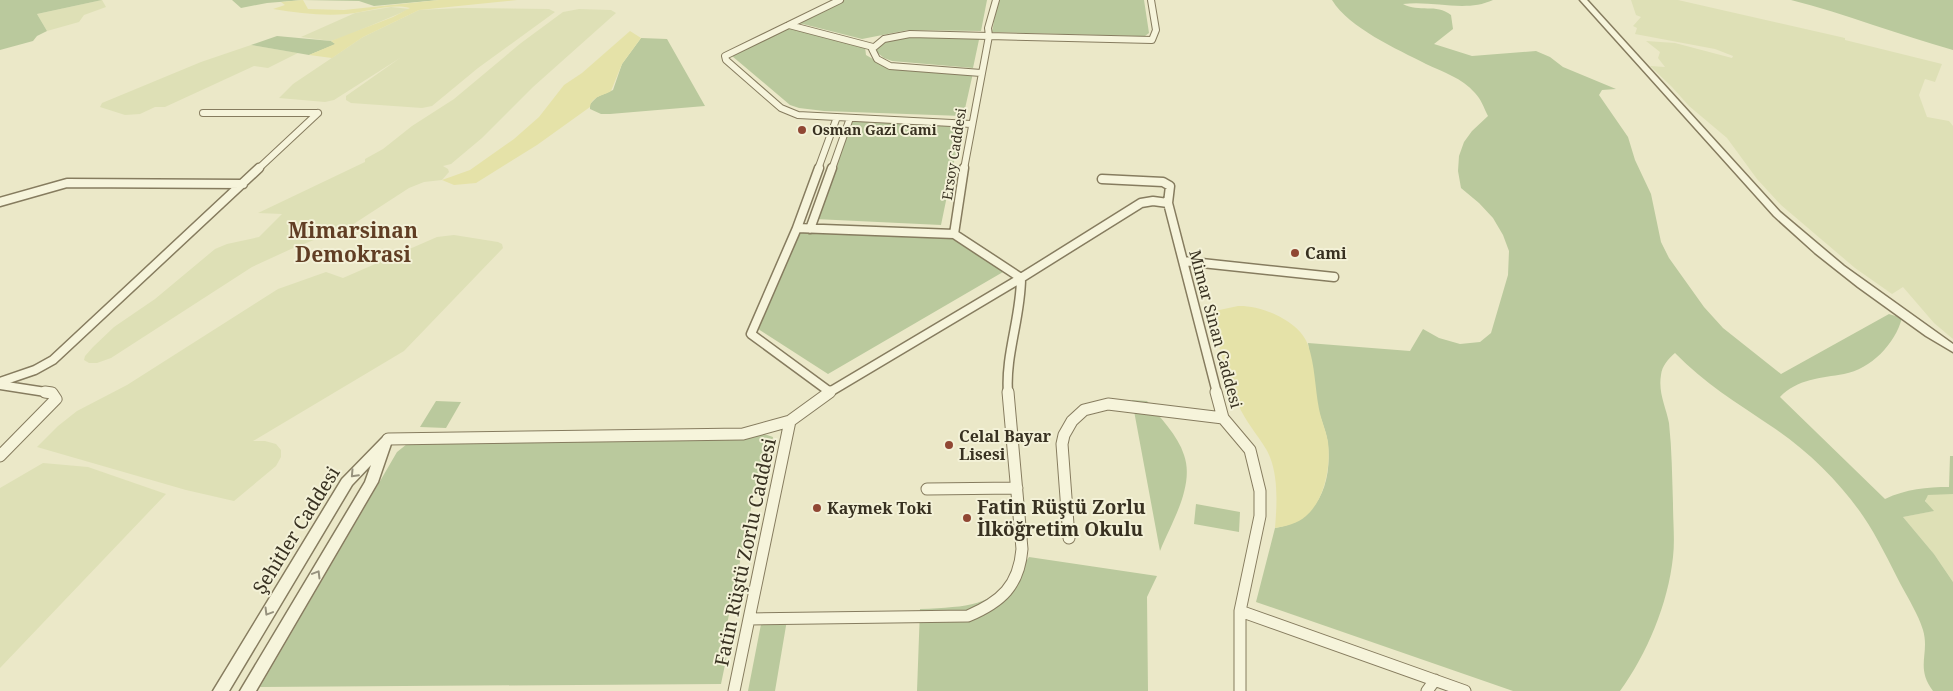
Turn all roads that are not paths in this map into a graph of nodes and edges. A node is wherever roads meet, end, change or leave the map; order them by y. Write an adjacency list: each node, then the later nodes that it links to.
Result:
1 (840, 0): 5 (street)
2 (996, 0): 6 (street, Ersoy Caddesi)
3 (1150, 0): 6 (street)
4 (1583, 0): 23 (street)
5 (789, 25): 7 (street); 10 (street)
6 (989, 36): 7 (street); 8 (street, Ersoy Caddesi)
7 (873, 47): 8 (street)
8 (981, 73): 12 (street, Ersoy Caddesi)
9 (204, 113): 14 (street)
10 (836, 117): 11 (street); 17 (street)
11 (850, 118): 12 (street); 18 (street)
12 (972, 124): 19 (street, Ersoy Caddesi)
13 (1102, 179): 16 (street, Mimar Sinan Caddesi)
14 (243, 184): 15 (street); 24 (street)
15 (0, 202)
16 (1168, 203): 20 (street, Mimar Sinan Caddesi); 22 (street)
17 (797, 228): 18 (street); 25 (street)
18 (810, 229): 19 (street)
19 (954, 234): 22 (street)
20 (1183, 261): 21 (street); 26 (street, Mimar Sinan Caddesi)
21 (1334, 277)
22 (1021, 278): 25 (street); 30 (street)
23 (1953, 349)
24 (0, 384): 29 (street)
25 (830, 392): 27 (street)
26 (1223, 418): 32 (street); 33 (street, Mimar Sinan Caddesi)
27 (790, 421): 28 (street); 34 (street, Fatin Rüştü Zorlu Caddesi)
28 (388, 438): 36 (street, Şehitler Caddesi, one-way to 36); 37 (street, one-way to 28)
29 (0, 456)
30 (1017, 488): 31 (street); 34 (street)
31 (927, 489)
32 (1069, 538)
33 (1240, 611): 35 (street); 39 (street, Mimar Sinan Caddesi)
34 (750, 619): 38 (street, Fatin Rüştü Zorlu Caddesi)
35 (1435, 680): 40 (street); 41 (street)
36 (220, 691)
37 (248, 691)
38 (734, 691)
39 (1240, 691)
40 (1428, 691)
41 (1465, 691)

